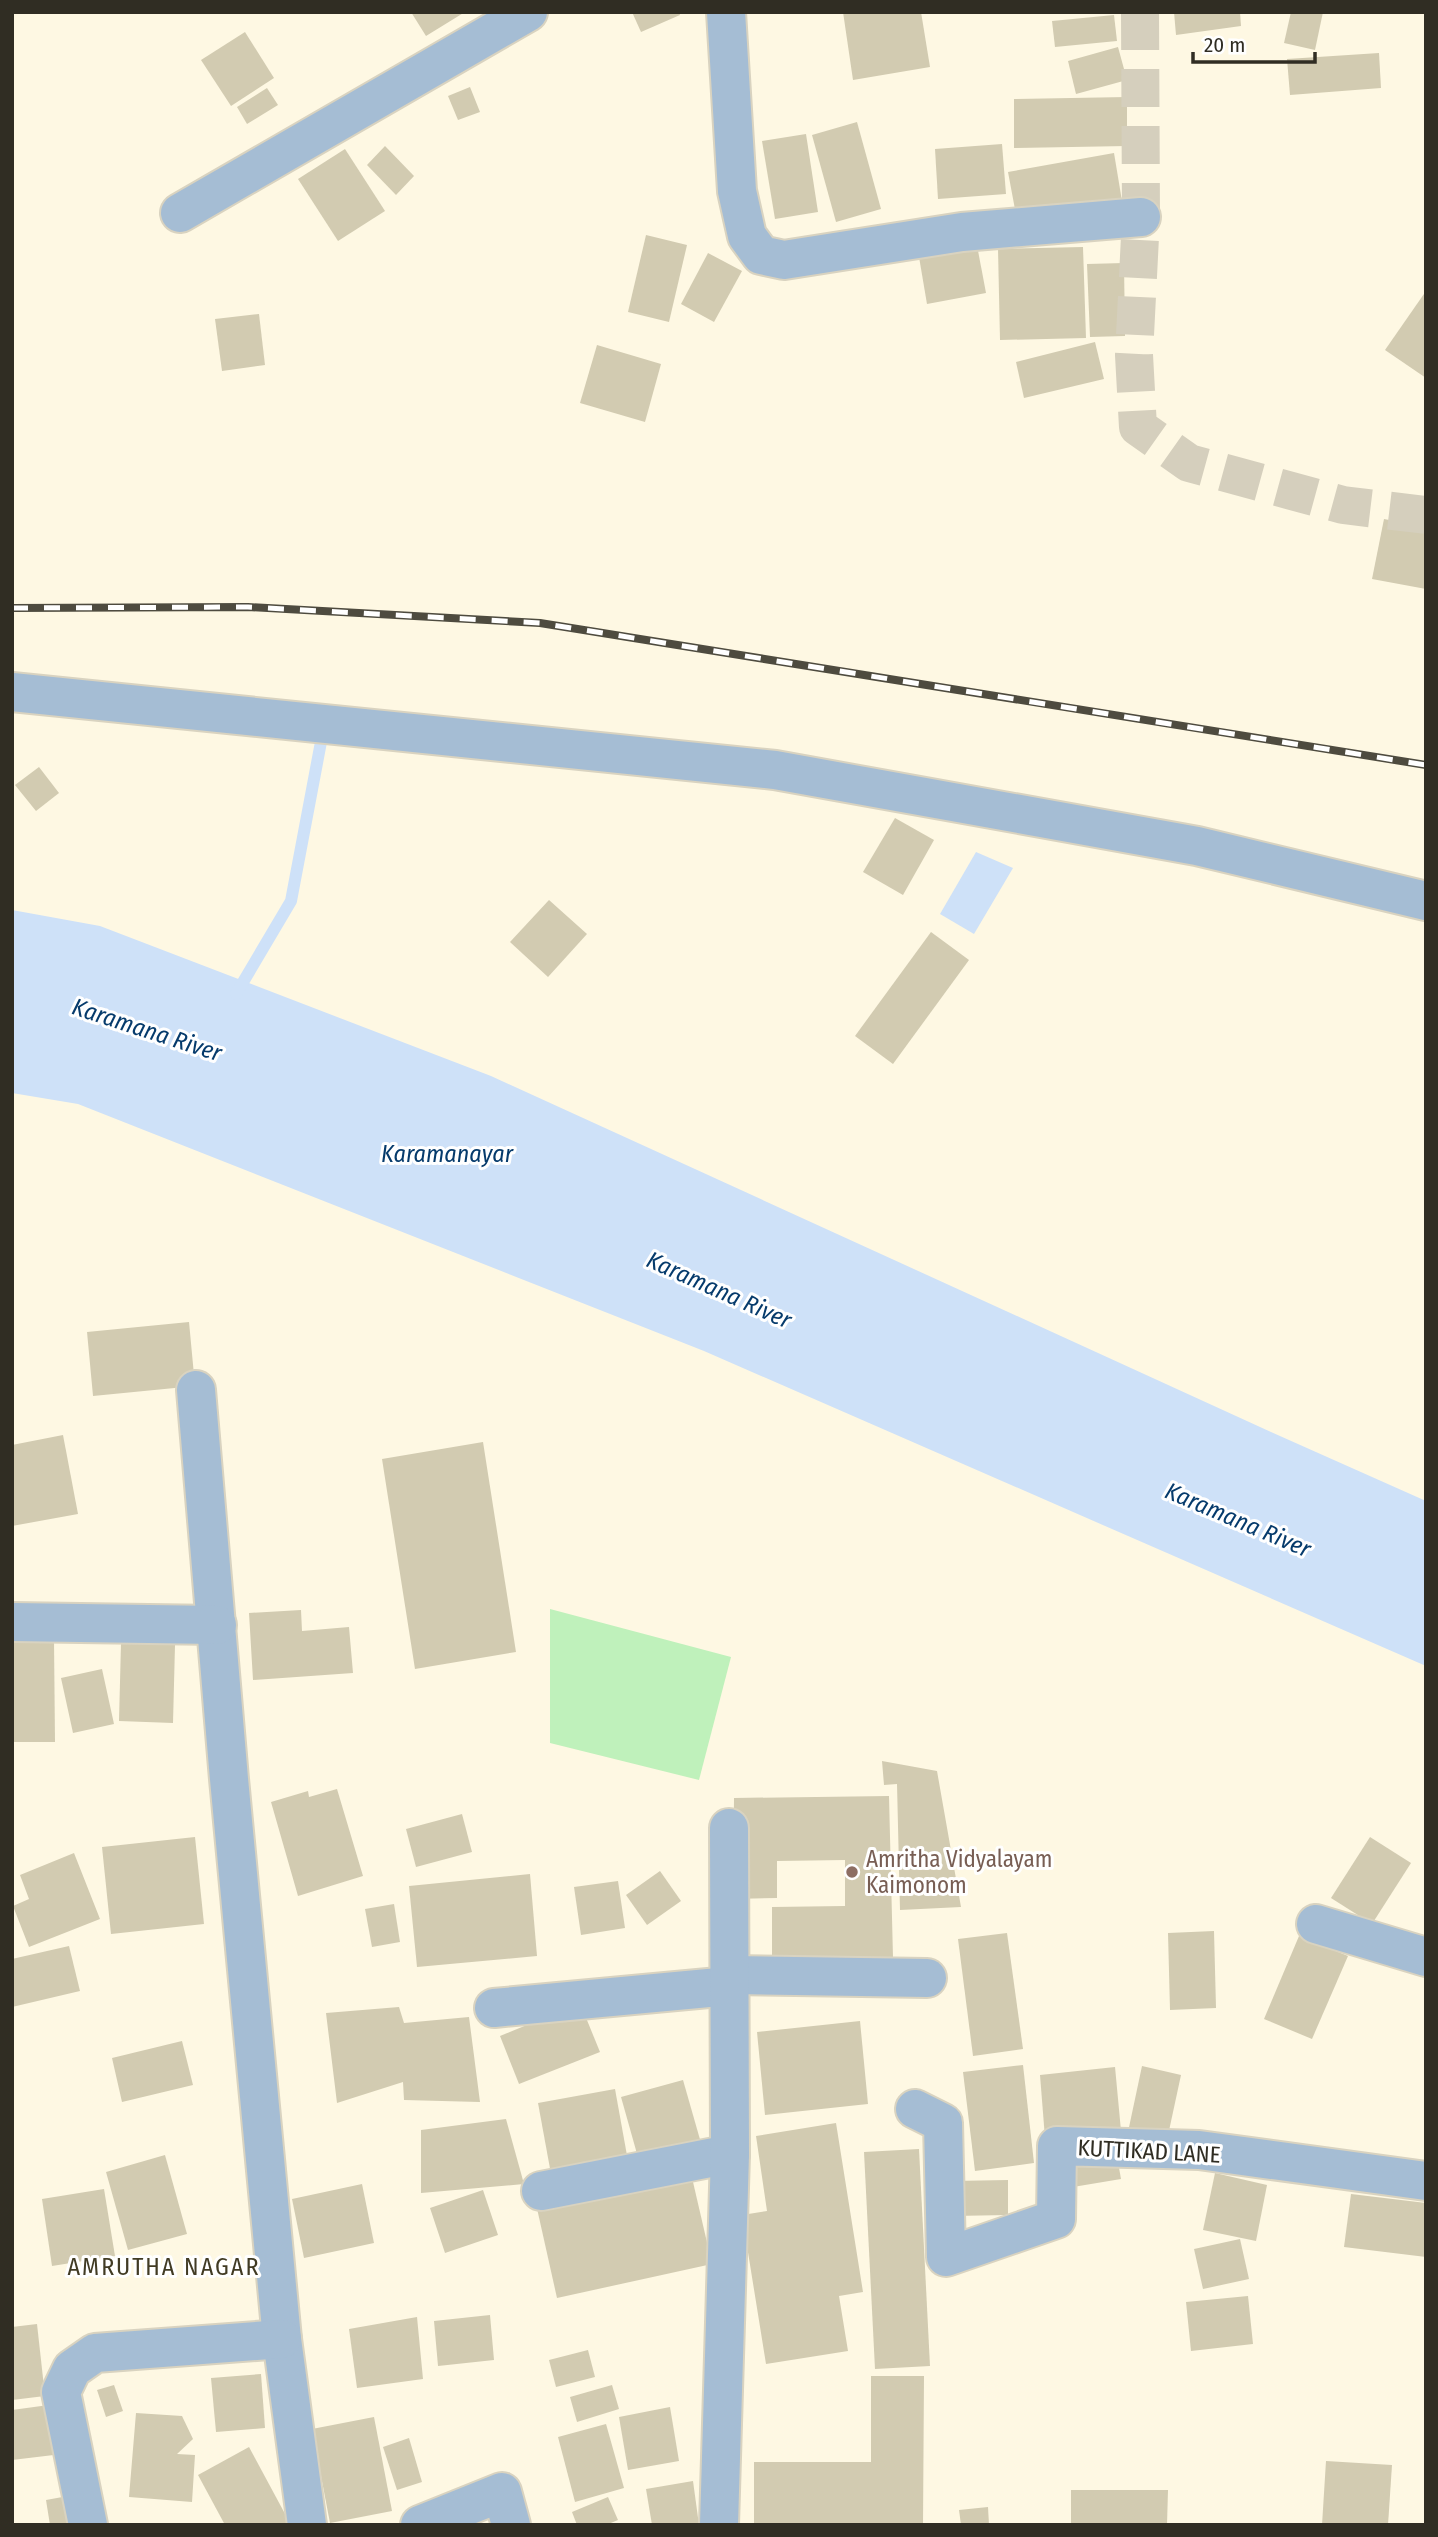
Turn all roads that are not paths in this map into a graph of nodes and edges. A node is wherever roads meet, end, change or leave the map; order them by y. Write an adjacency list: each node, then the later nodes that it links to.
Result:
1 (528, 12): 3 (street)
2 (726, 12): 4 (street)
3 (180, 213)
4 (1141, 217)
5 (12, 692): 6 (street)
6 (1426, 901)
7 (196, 1390): 9 (street)
8 (12, 1622): 9 (street)
9 (217, 1625): 20 (street)
10 (729, 1828): 14 (street)
11 (1316, 1924): 12 (street)
12 (1426, 1957)
13 (927, 1978): 14 (street)
14 (730, 1981): 15 (street); 17 (street)
15 (494, 2008)
16 (915, 2109): 18 (street, KUTTIKAD LANE)
17 (730, 2154): 19 (street); 25 (street)
18 (1426, 2181)
19 (541, 2191)
20 (282, 2339): 21 (street); 22 (street)
21 (89, 2525)
22 (307, 2525)
23 (421, 2525): 24 (street)
24 (511, 2525)
25 (719, 2525)

